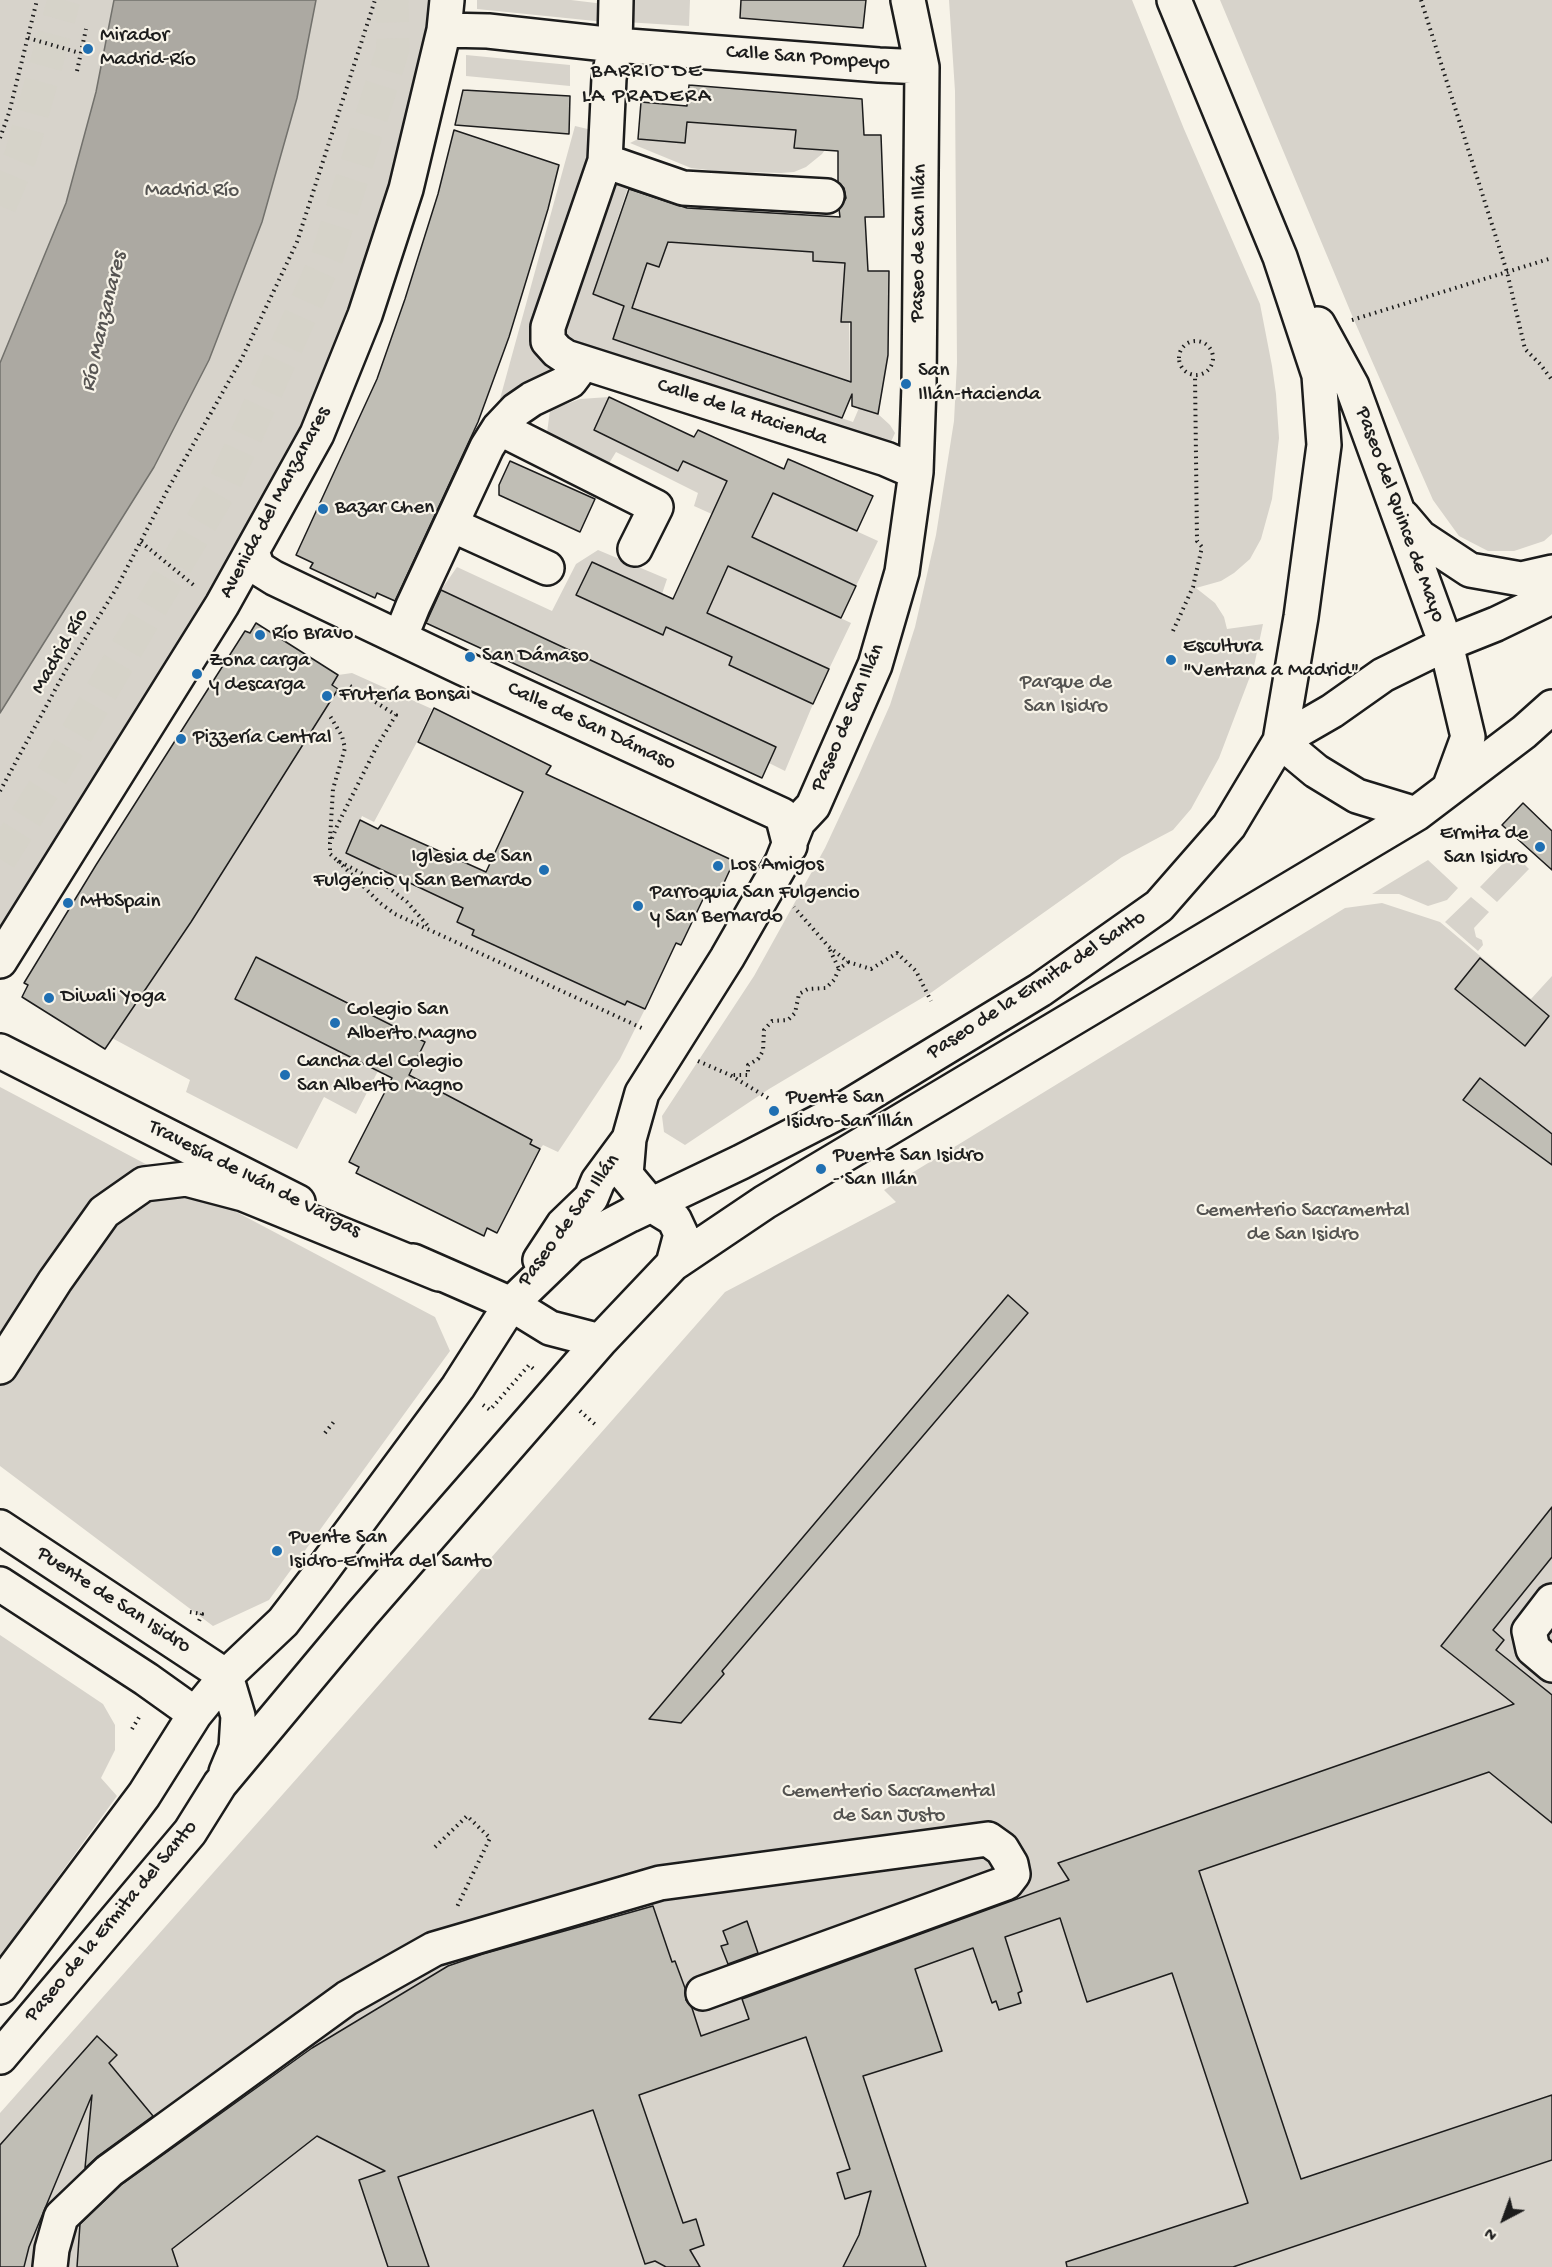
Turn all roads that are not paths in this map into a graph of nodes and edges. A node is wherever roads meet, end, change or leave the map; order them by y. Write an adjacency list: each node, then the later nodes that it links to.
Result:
1 (616, 0): 5 (main road)
2 (908, 0): 6 (main road, Paseo de San Illán)
3 (1174, 0): 9 (main road, Paseo del Quince de Mayo)
4 (446, 15): 5 (main road, Calle San Pompeyo); 16 (main road, Avenida del Manzanares)
5 (615, 45): 6 (main road, Calle San Pompeyo); 7 (main road)
6 (922, 67): 12 (main road, Paseo de San Illán)
7 (605, 161): 8 (main road); 10 (main road)
8 (827, 196)
9 (1280, 257): 13 (main road, Paseo del Quince de Mayo); 23 (main road, Paseo del Quince de Mayo)
10 (566, 357): 11 (main road); 12 (main road, Calle de la Hacienda)
11 (499, 428): 14 (main road); 15 (main road)
12 (916, 472): 26 (main road, Paseo de San Illán)
13 (1397, 510): 18 (main road); 21 (main road, Paseo del Quince de Mayo)
14 (452, 525): 17 (main road); 20 (main road)
15 (635, 549)
16 (252, 552): 20 (main road, Calle de San Dámaso); 27 (main road, Avenida del Manzanares)
17 (547, 568)
18 (1552, 572)
19 (1552, 597): 21 (main road, Paseo de la Ermita del Santo)
20 (400, 638): 26 (main road, Calle de San Dámaso)
21 (1446, 644): 23 (main road, Paseo de la Ermita del Santo); 24 (main road, Paseo del Quince de Mayo)
22 (1552, 707): 24 (main road, Paseo de la Ermita del Santo)
23 (1280, 741): 25 (main road); 30 (main road, Paseo de la Ermita del Santo)
24 (1450, 786): 25 (main road, Paseo de la Ermita del Santo)
25 (1416, 814): 31 (main road, Paseo de la Ermita del Santo)
26 (795, 822): 29 (main road, Paseo de San Illán)
27 (0, 961)
28 (0, 1051): 32 (main road, Travesía de Iván de Vargas)
29 (629, 1139): 30 (main road, Paseo de San Illán); 33 (main road, Paseo de San Illán)
30 (651, 1205): 31 (main road, Paseo de la Ermita del Santo); 33 (main road, Paseo de la Ermita del Santo)
31 (673, 1264): 34 (main road, Paseo de la Ermita del Santo)
32 (439, 1274): 33 (main road, Travesía de Iván de Vargas); 35 (main road)
33 (511, 1304): 34 (main road); 40 (main road, Paseo de la Ermita del Santo)
34 (600, 1341): 41 (main road, Paseo de la Ermita del Santo)
35 (0, 1367)
36 (0, 1527): 40 (main road, Puente de San Isidro)
37 (0, 1584): 42 (main road)
38 (1552, 1601): 39 (main road)
39 (1552, 1665)
40 (226, 1676): 42 (main road, Paseo de la Ermita del Santo); 43 (main road, Paseo de la Ermita del Santo)
41 (299, 1692): 43 (main road, Paseo de la Ermita del Santo); 44 (main road, Paseo de la Ermita del Santo)
42 (195, 1714): 43 (main road, Paseo de la Ermita del Santo); 45 (main road, Paseo de la Ermita del Santo)
43 (238, 1716): 44 (main road, Paseo de la Ermita del Santo)
44 (220, 1784): 47 (main road, Paseo de la Ermita del Santo)
45 (0, 1987)
46 (704, 1993): 48 (main road)
47 (0, 2057)
48 (50, 2267)

